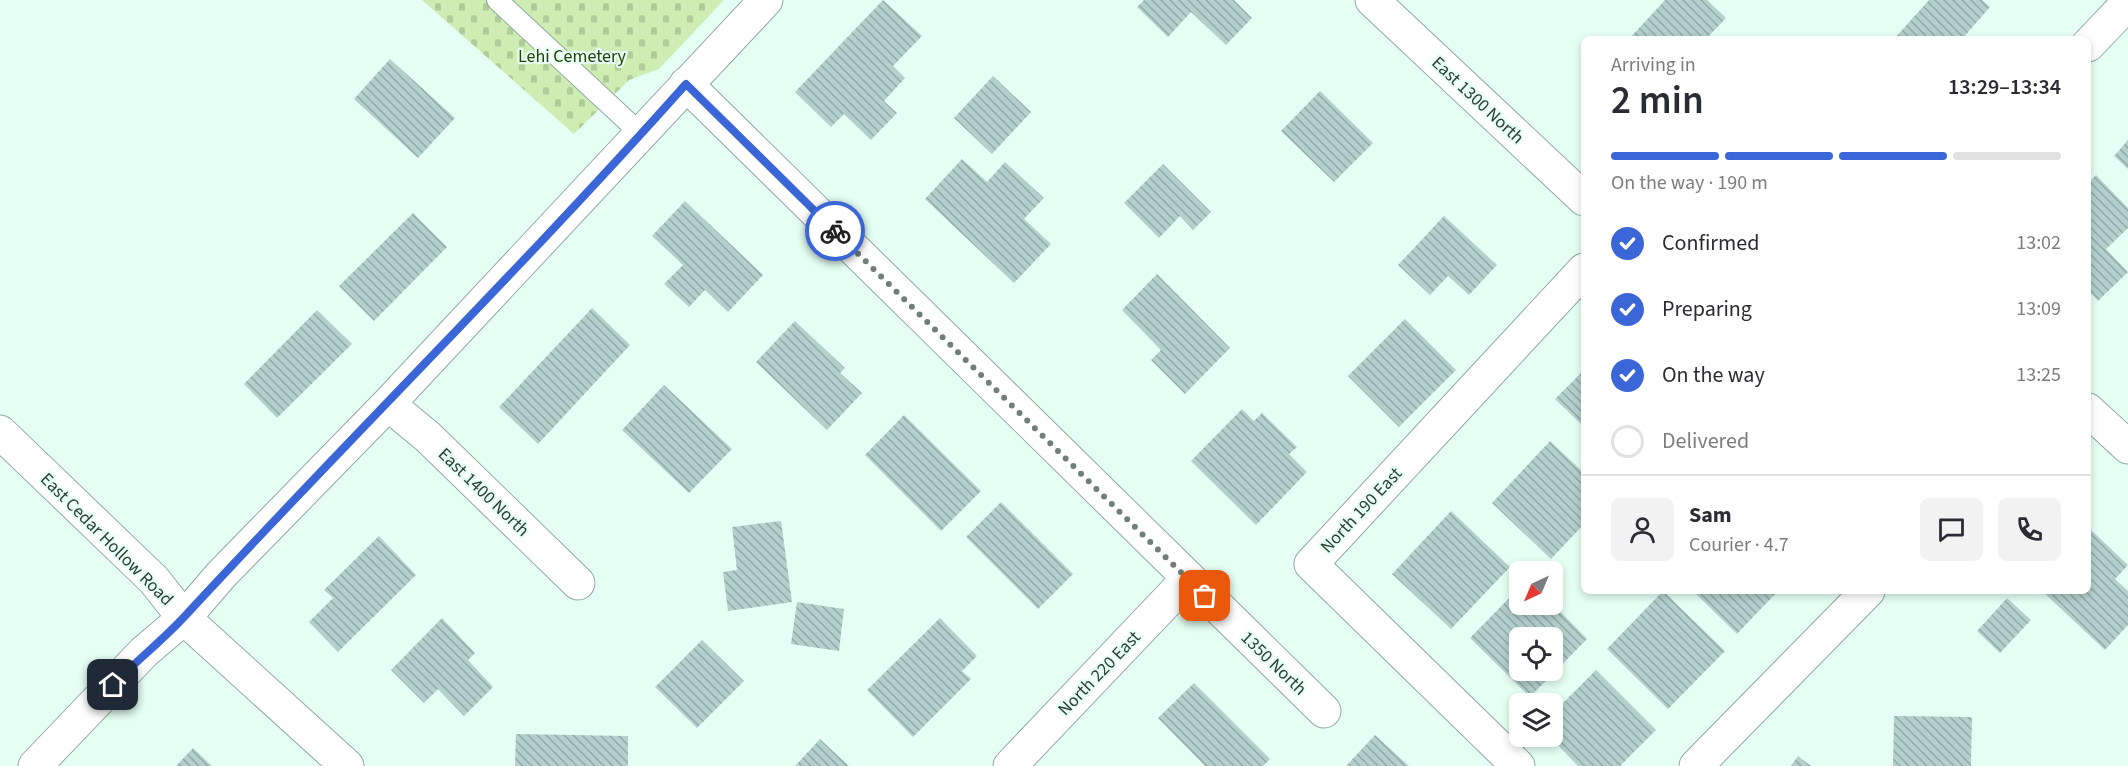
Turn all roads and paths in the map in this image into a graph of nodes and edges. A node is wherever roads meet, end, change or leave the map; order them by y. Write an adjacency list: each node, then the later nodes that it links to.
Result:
1 (497, 0): 7 (lane)
2 (766, 0): 6 (street)
3 (1372, 0): 8 (street, East 1300 North)
4 (2128, 3): 5 (street)
5 (2091, 42)
6 (686, 84): 7 (street); 14 (street, 1350 North)
7 (641, 134): 10 (street)
8 (1581, 196)
9 (1581, 273): 22 (street, North 190 East)
10 (388, 404): 15 (street, East 1400 North); 17 (street)
11 (2091, 413): 13 (street)
12 (0, 432): 17 (street, East Cedar Hollow Road)
13 (2128, 447)
14 (1188, 579): 18 (street, 1350 North); 21 (street, North 220 East)
15 (578, 583)
16 (1865, 594): 23 (street)
17 (184, 618): 19 (street); 20 (street, East Cedar Hollow Road)
18 (1324, 711)
19 (35, 766)
20 (347, 766)
21 (1011, 766)
22 (1518, 766)
23 (1696, 766)

